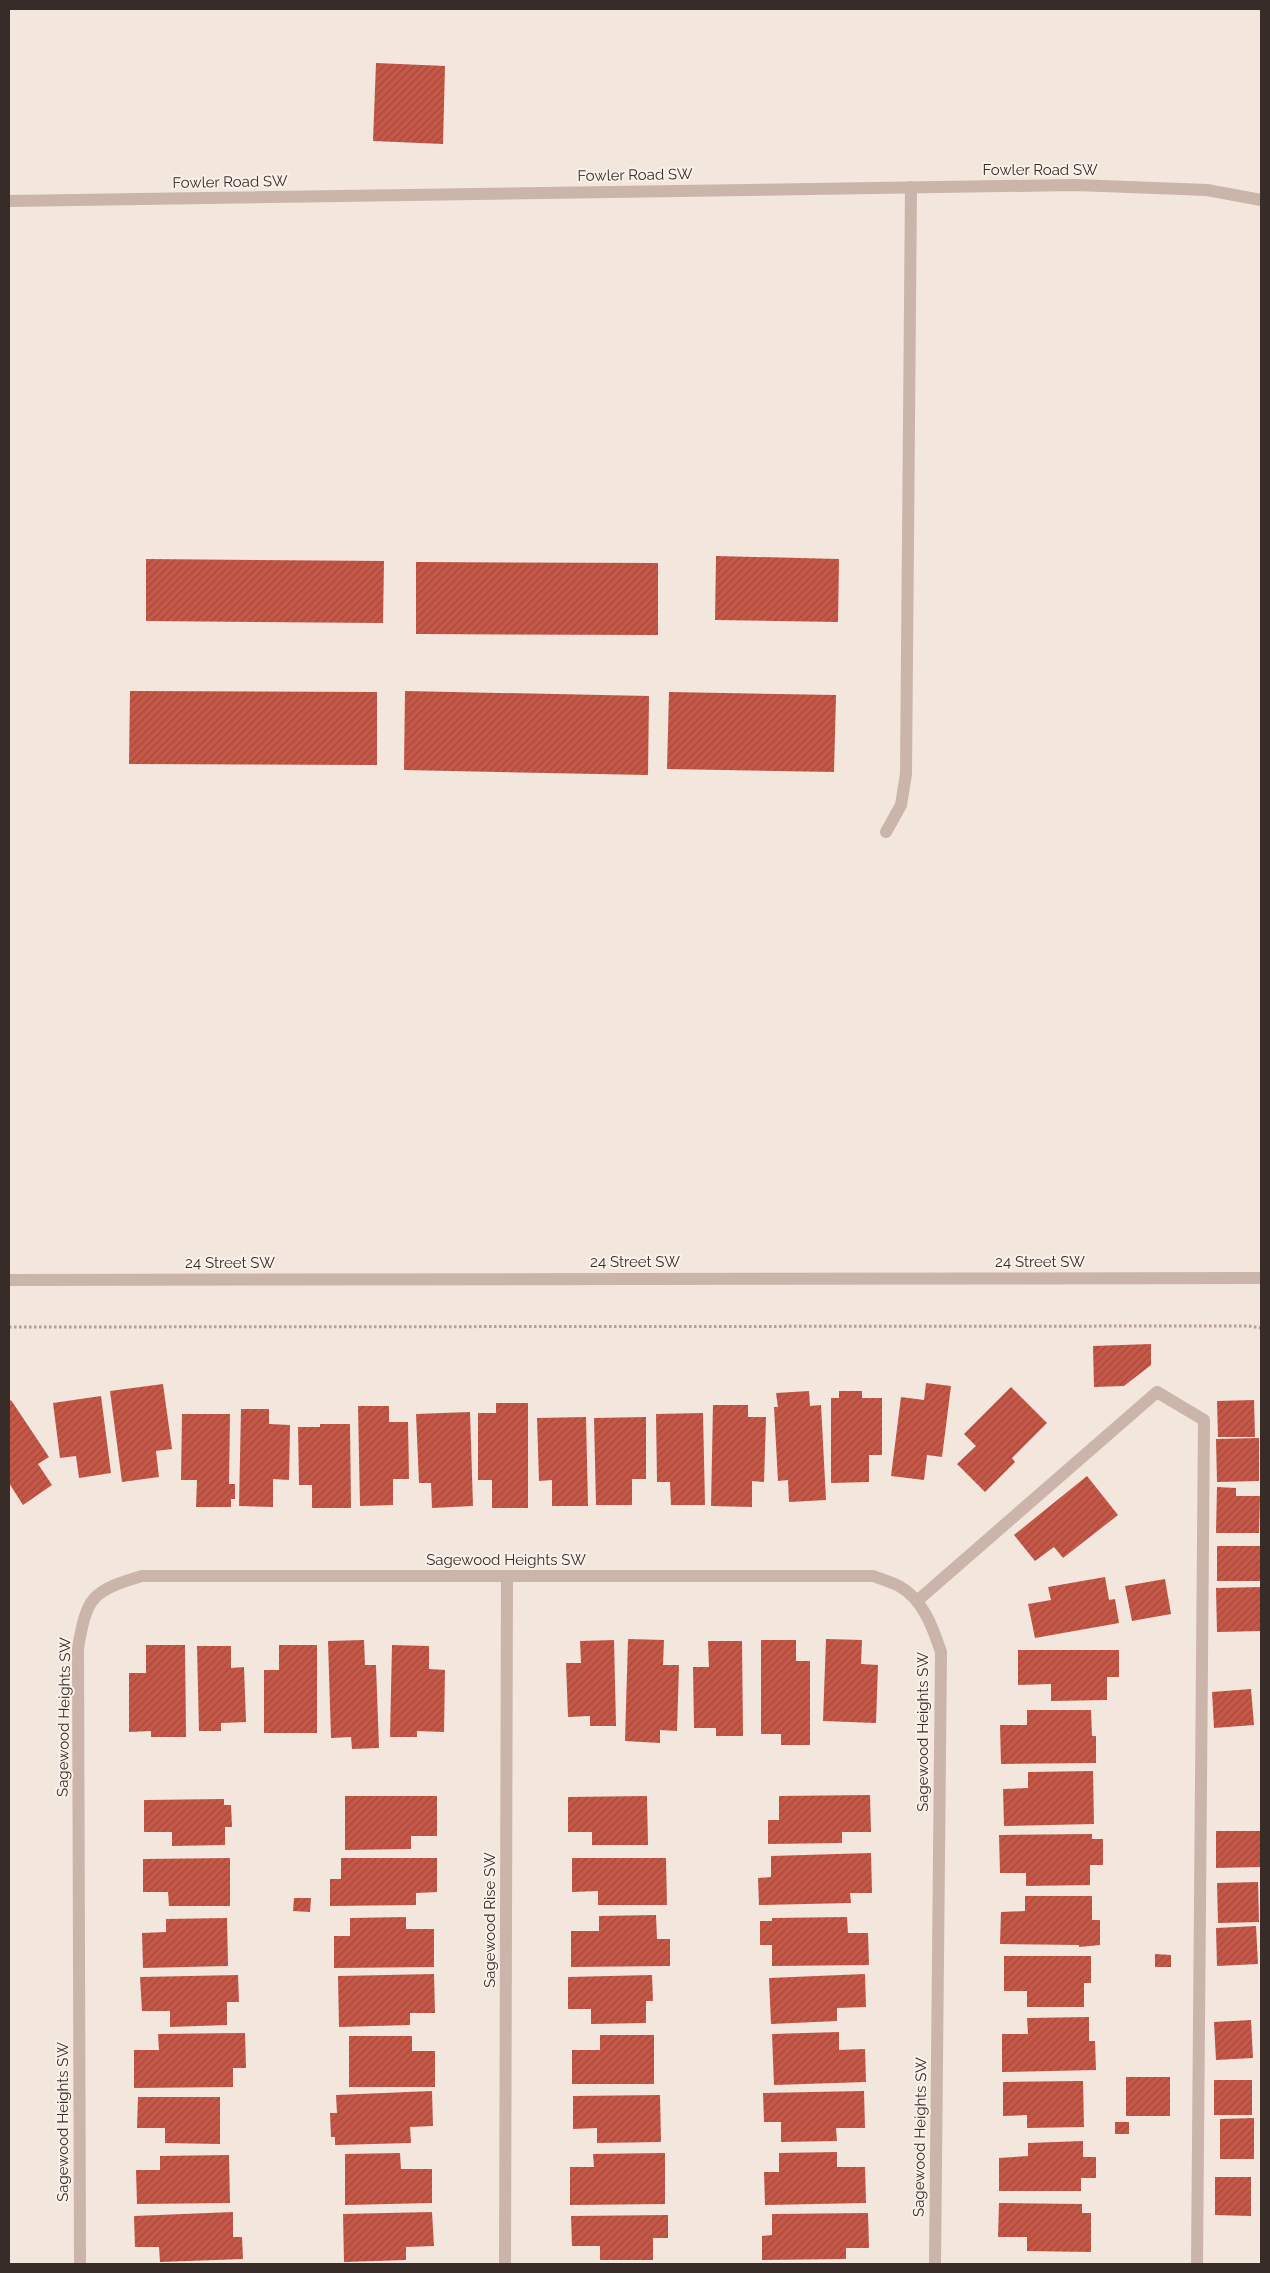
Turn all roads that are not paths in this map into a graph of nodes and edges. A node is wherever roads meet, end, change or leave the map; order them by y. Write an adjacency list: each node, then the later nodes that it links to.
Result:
1 (911, 188): 2 (street, Fowler Road SW); 3 (street, Fowler Road SW); 4 (street)
2 (1261, 200)
3 (9, 201)
4 (886, 832)
5 (1258, 1279): 6 (street, 24 Street SW)
6 (9, 1280)
7 (507, 1576): 8 (street, Sagewood Heights SW); 9 (street, Sagewood Heights SW); 10 (street, Sagewood Rise SW)
8 (917, 1601): 11 (street, Sagewood Heights SW); 12 (street)
9 (80, 2264)
10 (505, 2264)
11 (935, 2264)
12 (1197, 2264)

